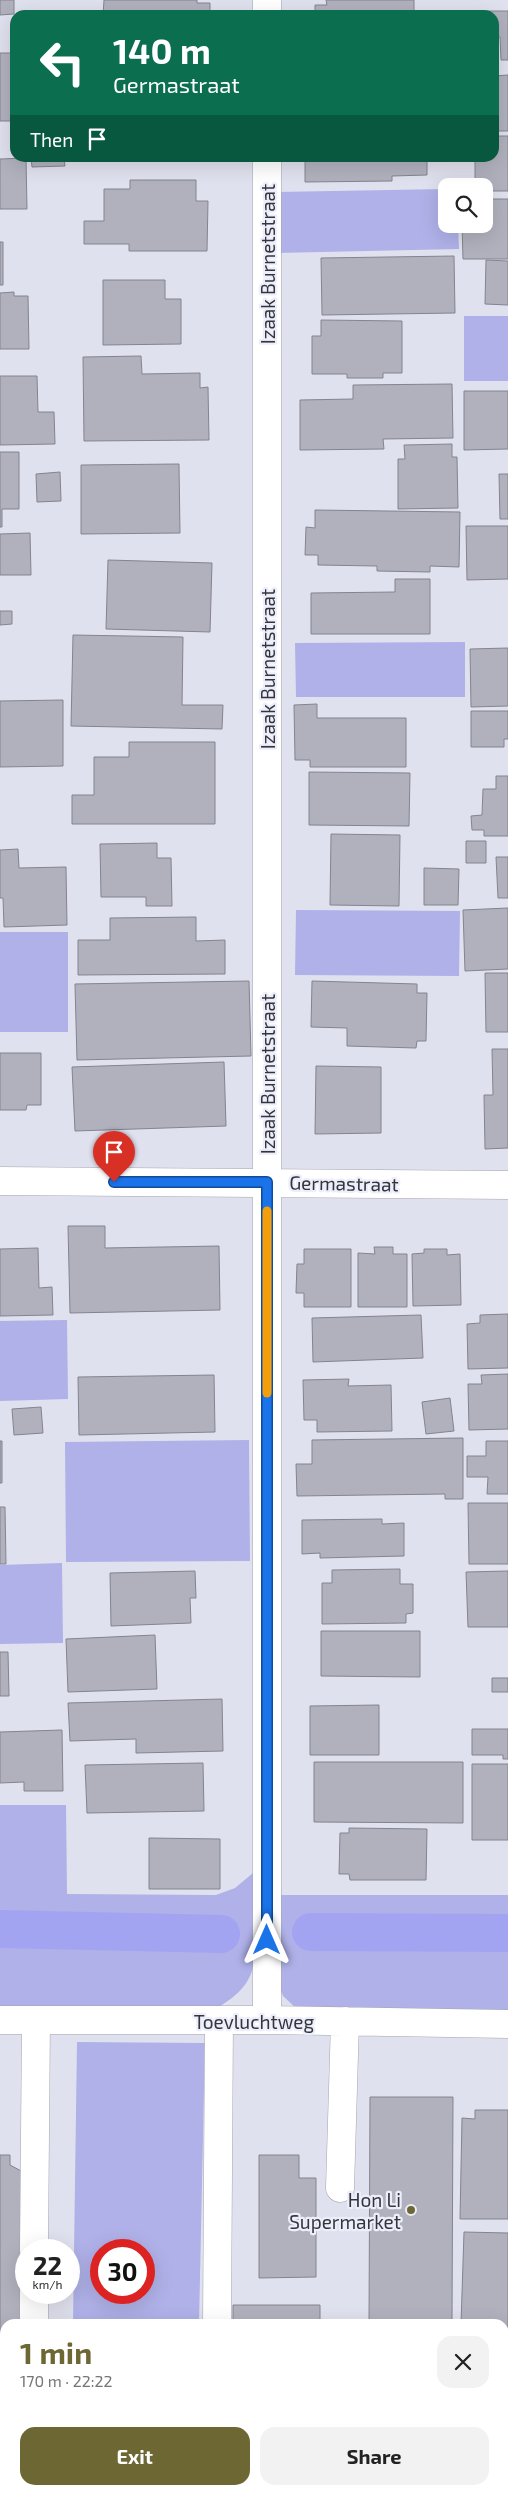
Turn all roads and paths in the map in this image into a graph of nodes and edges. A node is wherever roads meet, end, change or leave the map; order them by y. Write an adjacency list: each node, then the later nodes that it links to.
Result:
1 (267, 162): 3 (street, Izaak Burnetstraat)
2 (0, 1181): 3 (street, Germastraat)
3 (267, 1182): 4 (street, Germastraat); 8 (street, Izaak Burnetstraat)
4 (508, 1185)
5 (0, 2020): 6 (street, Toevluchtweg)
6 (36, 2020): 7 (street, Toevluchtweg); 12 (street)
7 (219, 2020): 8 (street, Toevluchtweg); 15 (street)
8 (266, 2020): 9 (street, Toevluchtweg)
9 (345, 2021): 10 (street, Toevluchtweg); 11 (street)
10 (508, 2024)
11 (340, 2188)
12 (34, 2239)
13 (34, 2304): 14 (street)
14 (34, 2319)
15 (217, 2319)

